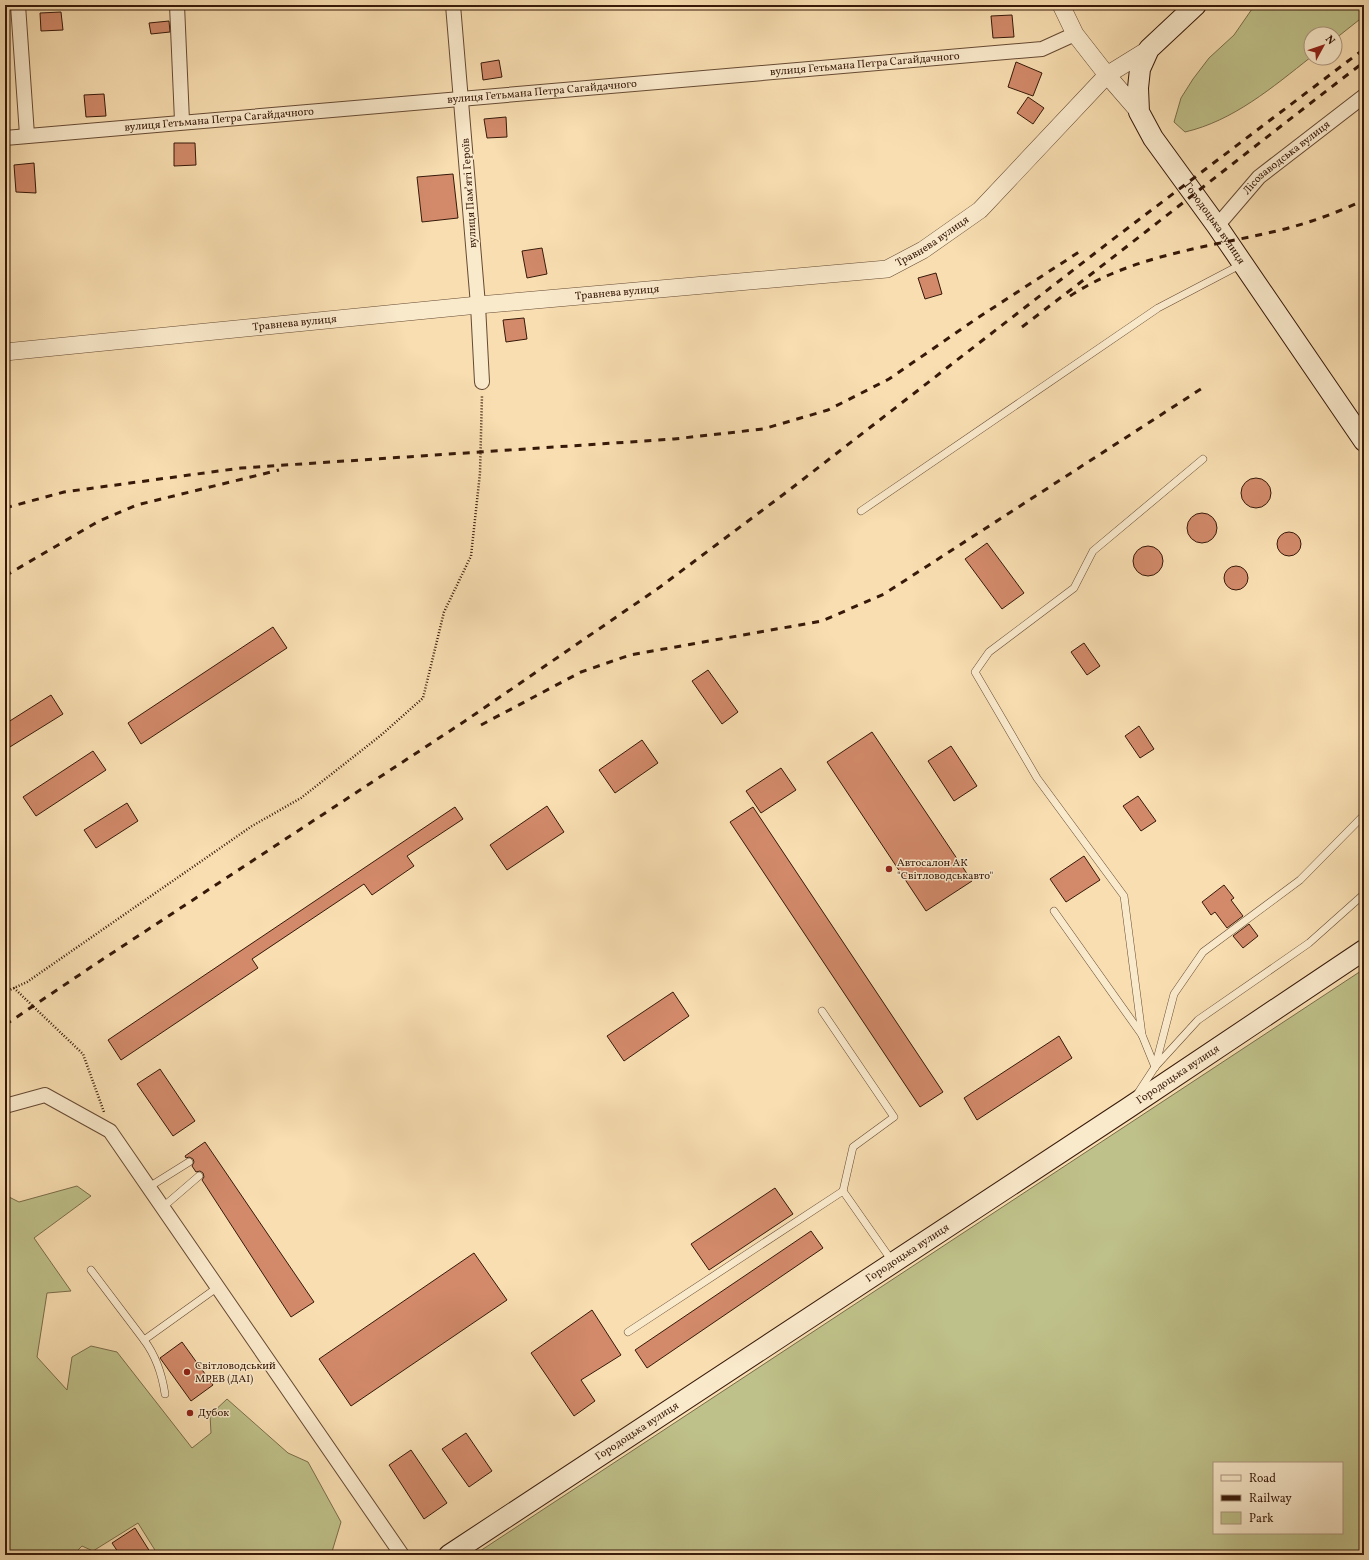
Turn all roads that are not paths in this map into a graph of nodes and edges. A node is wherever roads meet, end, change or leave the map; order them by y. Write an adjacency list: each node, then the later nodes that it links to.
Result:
1 (18, 5): 13 (street)
2 (177, 5): 12 (street)
3 (453, 5): 10 (street, вулиця Памʼяті Героїв)
4 (1061, 5): 6 (street)
5 (1196, 5): 7 (main road, Городоцька вулиця)
6 (1075, 34): 8 (street); 10 (street, вулиця Гетьмана Петра Сагайдачного)
7 (1149, 49): 8 (street, Травнева вулиця); 11 (main road, Городоцька вулиця)
8 (1107, 75): 11 (street); 17 (street, Травнева вулиця)
9 (1364, 96): 15 (street, Лісозаводська вулиця)
10 (462, 100): 12 (street, вулиця Гетьмана Петра Сагайдачного); 17 (street, вулиця Памʼяті Героїв)
11 (1139, 112): 15 (main road, Городоцька вулиця)
12 (182, 122): 13 (street, вулиця Гетьмана Петра Сагайдачного)
13 (27, 135): 14 (street, вулиця Гетьмана Петра Сагайдачного)
14 (5, 138)
15 (1216, 226): 16 (main road, Городоцька вулиця)
16 (1243, 264): 20 (main road, Городоцька вулиця); 22 (lane)
17 (478, 306): 18 (street, Травнева вулиця); 19 (street, вулиця Памʼяті Героїв)
18 (5, 352)
19 (482, 382)
20 (1364, 441)
21 (1203, 459): 28 (lane)
22 (861, 511)
23 (1364, 815): 29 (lane)
24 (1364, 894): 29 (lane)
25 (1054, 911): 28 (lane)
26 (1364, 950): 31 (main road, Городоцька вулиця)
27 (822, 1011): 35 (lane)
28 (1142, 1035): 29 (lane)
29 (1155, 1067): 31 (lane)
30 (5, 1106): 34 (street)
31 (1128, 1108): 37 (main road, Городоцька вулиця)
32 (189, 1162): 34 (lane)
33 (199, 1176): 36 (lane)
34 (149, 1187): 36 (street)
35 (843, 1191): 37 (lane); 40 (lane)
36 (163, 1207): 39 (street)
37 (893, 1263): 44 (main road, Городоцька вулиця)
38 (91, 1270): 41 (lane)
39 (218, 1287): 41 (lane); 43 (street)
40 (628, 1332)
41 (144, 1340): 42 (lane)
42 (165, 1394)
43 (402, 1555)
44 (450, 1555)

